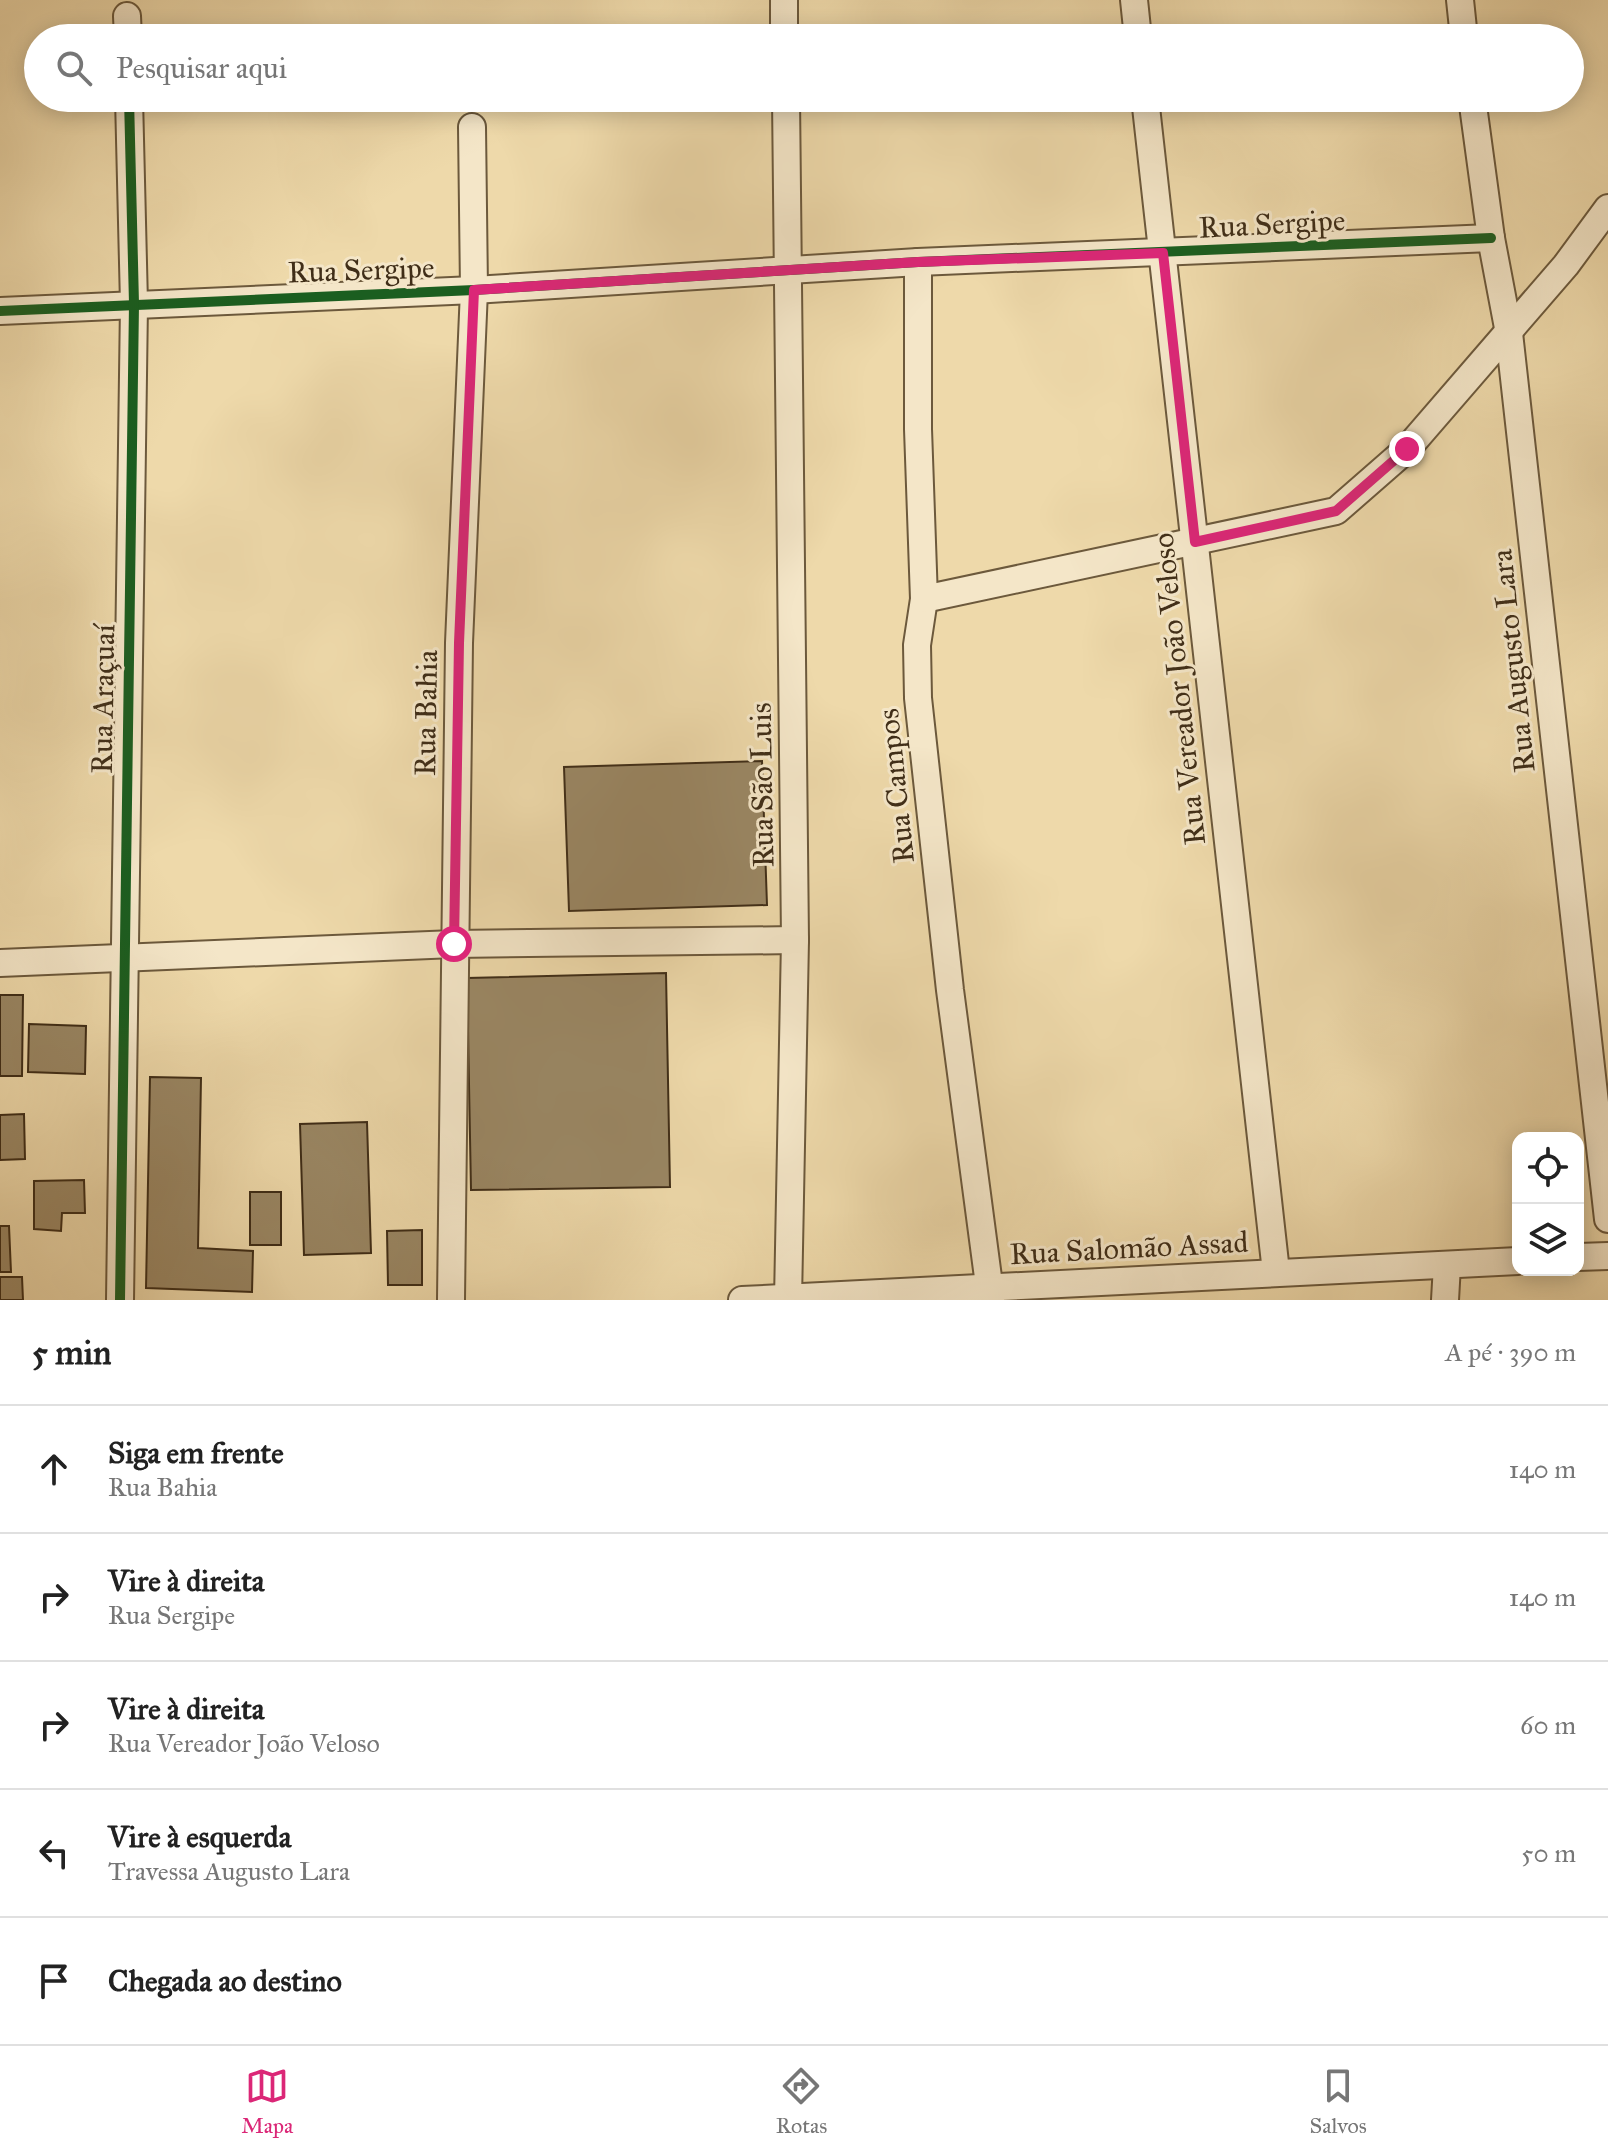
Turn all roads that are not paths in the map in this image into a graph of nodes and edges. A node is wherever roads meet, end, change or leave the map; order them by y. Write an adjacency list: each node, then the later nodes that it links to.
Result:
1 (784, 0): 4 (street)
2 (1134, 0): 5 (street)
3 (1460, 0): 6 (street)
4 (784, 24)
5 (1137, 24)
6 (1463, 24)
7 (129, 112): 18 (street, Rua Araçuaí)
8 (786, 112): 16 (street, Rua São Luis)
9 (1147, 112): 14 (street, Rua Vereador João Veloso)
10 (1474, 112): 13 (street, Rua Augusto Lara)
11 (472, 127): 17 (street, Rua Bahia)
12 (1608, 208): 20 (street)
13 (1491, 238): 14 (street, Rua Sergipe); 20 (street, Rua Augusto Lara)
14 (1163, 253): 15 (street, Rua Sergipe); 21 (street, Rua Vereador João Veloso)
15 (918, 262): 16 (street, Rua Sergipe); 22 (street, Rua Campos)
16 (787, 270): 17 (street, Rua Sergipe); 23 (street, Rua São Luis)
17 (474, 290): 18 (street, Rua Sergipe); 24 (street, Rua Bahia)
18 (134, 304): 19 (street, Rua Sergipe); 25 (street, Rua Araçuaí)
19 (0, 311)
20 (1509, 333): 21 (street); 27 (street, Rua Augusto Lara)
21 (1195, 542): 22 (street); 32 (street, Rua Vereador João Veloso)
22 (924, 599): 33 (street, Rua Campos)
23 (795, 940): 24 (street); 34 (street, Rua São Luis)
24 (454, 944): 25 (street); 36 (street, Rua Bahia)
25 (123, 958): 26 (street); 35 (street, Rua Araçuaí)
26 (0, 963)
27 (1608, 1219)
28 (1608, 1256): 29 (street)
29 (1584, 1257)
30 (1512, 1261): 31 (street, Rua Salomão Assad)
31 (1447, 1265): 32 (street, Rua Salomão Assad); 38 (street)
32 (1276, 1272): 33 (street, Rua Salomão Assad)
33 (990, 1293): 34 (street, Rua Salomão Assad)
34 (788, 1299): 37 (street, Rua Salomão Assad)
35 (120, 1300)
36 (451, 1300)
37 (742, 1300)
38 (1445, 1300)

